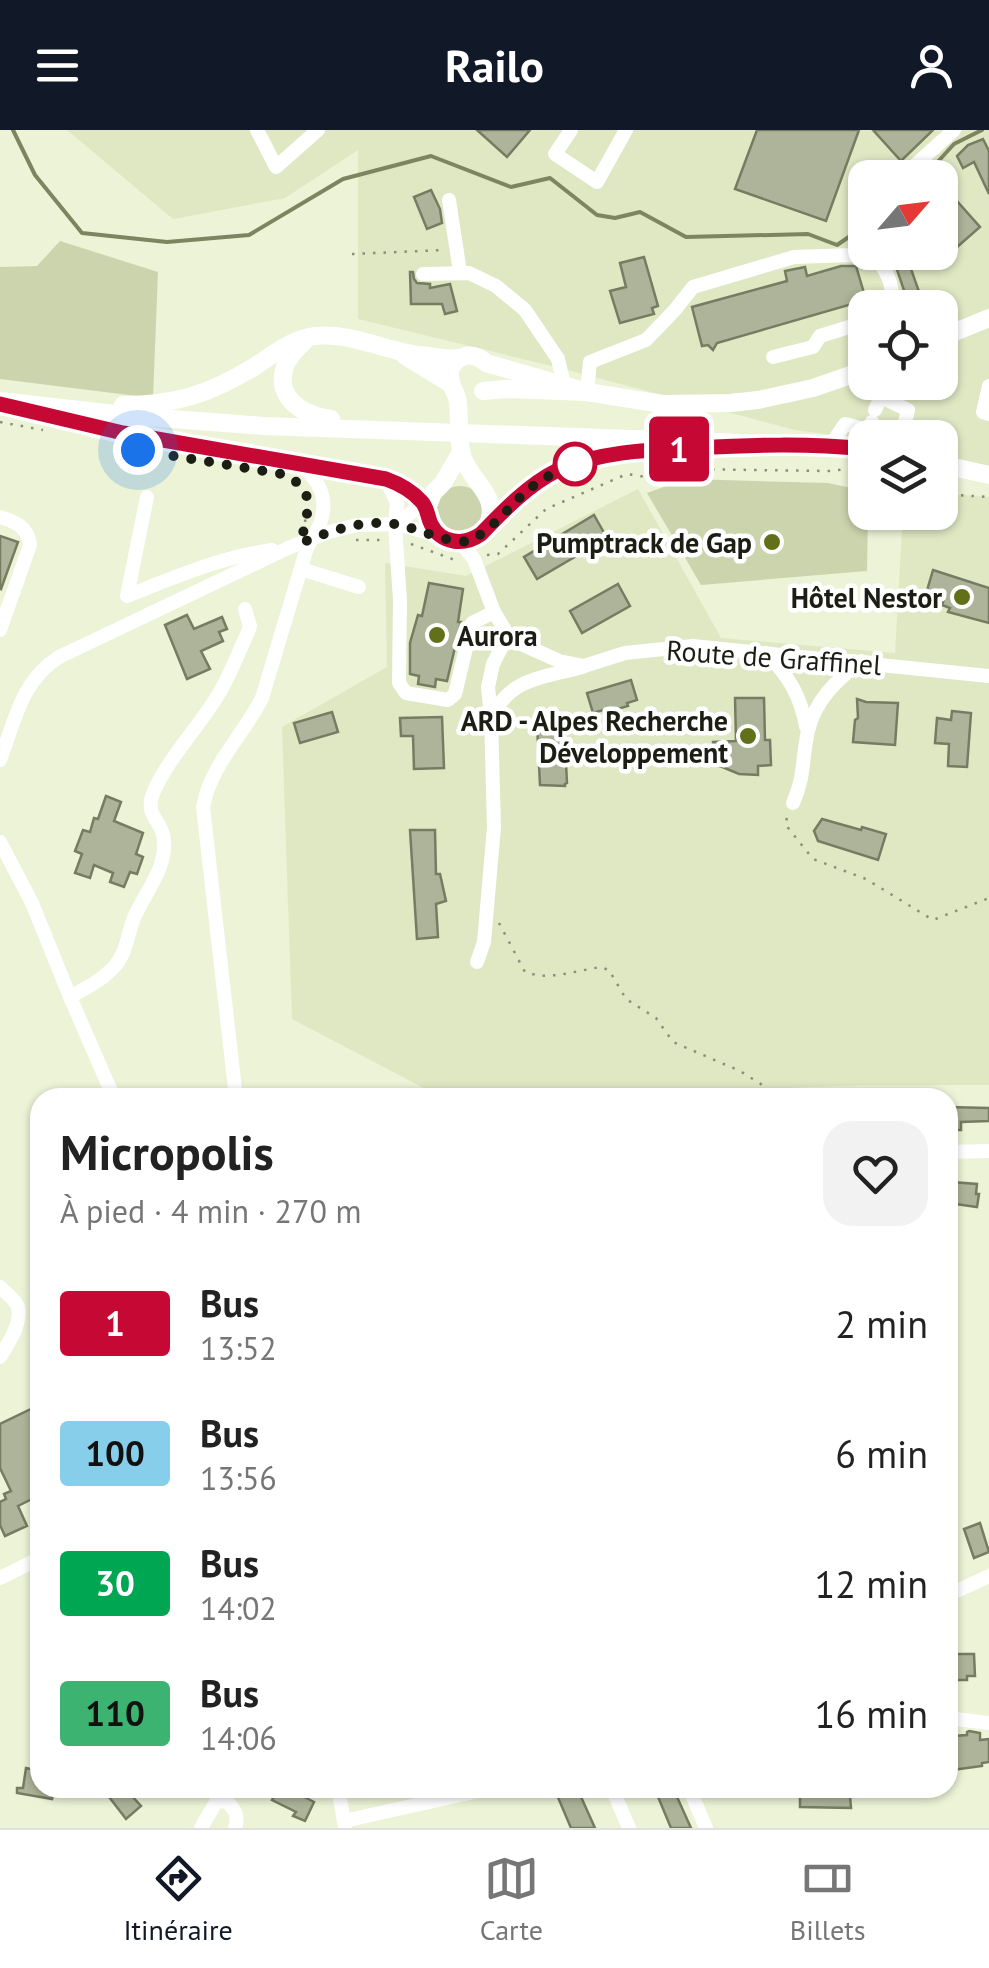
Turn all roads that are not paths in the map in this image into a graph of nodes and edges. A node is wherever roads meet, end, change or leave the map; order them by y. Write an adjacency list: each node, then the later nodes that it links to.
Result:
1 (256, 130): 2 (street)
2 (318, 130)
3 (572, 130): 4 (street)
4 (626, 130)
5 (954, 130): 6 (street)
6 (921, 160)
7 (449, 200): 8 (street)
8 (460, 272): 9 (street); 20 (street)
9 (423, 274)
10 (892, 290): 23 (street)
11 (989, 318): 13 (main road)
12 (848, 327): 16 (street)
13 (958, 331)
14 (310, 337): 15 (main road); 26 (main road); 32 (main road)
15 (399, 352): 17 (main road); 22 (main road)
16 (774, 356)
17 (459, 358): 18 (main road); 22 (main road)
18 (486, 363): 20 (main road); 24 (main road)
19 (848, 376): 23 (main road)
20 (564, 384): 23 (main road)
21 (989, 386): 27 (street)
22 (454, 387): 24 (main road); 30 (main road)
23 (587, 392): 24 (main road)
24 (479, 393): 30 (main road)
25 (0, 402): 26 (main road); 37 (main road)
26 (20, 403): 32 (main road)
27 (989, 414)
28 (872, 420): 29 (street)
29 (905, 420)
30 (461, 422): 36 (main road)
31 (848, 425): 34 (street)
32 (432, 433): 33 (main road)
33 (759, 444): 34 (main road); 47 (main road)
34 (830, 446): 35 (main road)
35 (848, 448)
36 (461, 452): 41 (main road); 42 (main road)
37 (298, 464): 40 (main road); 50 (street)
38 (958, 468): 39 (main road)
39 (989, 476)
40 (386, 479): 44 (main road); 46 (street)
41 (443, 483): 42 (main road); 44 (main road)
42 (477, 483): 47 (main road)
43 (147, 496): 50 (street)
44 (427, 504): 46 (street); 48 (main road)
45 (0, 516): 56 (street)
46 (395, 524): 48 (street); 50 (street); 55 (street)
47 (483, 532): 49 (main road); 51 (street)
48 (440, 536): 49 (main road)
49 (461, 542): 51 (street)
50 (300, 544): 52 (street); 71 (street)
51 (477, 558): 55 (street)
52 (301, 570): 53 (street); 77 (street)
53 (359, 587)
54 (246, 609): 75 (street)
55 (494, 612): 57 (street)
56 (0, 630)
57 (508, 635): 58 (street); 63 (street)
58 (537, 651): 64 (street); 66 (street)
59 (766, 652): 60 (street, Route de Graffinel); 64 (street, Route de Graffinel); 67 (street)
60 (808, 657): 61 (street, Route de Graffinel); 67 (street)
61 (831, 659): 62 (street, Route de Graffinel); 68 (street)
62 (861, 661): 65 (street, Route de Graffinel); 68 (street)
63 (493, 664): 66 (street); 69 (street)
64 (584, 666): 66 (street, Route de Graffinel)
65 (989, 676)
66 (519, 684): 69 (street)
67 (795, 688): 68 (street); 70 (street)
68 (828, 691): 70 (street)
69 (491, 717): 74 (street)
70 (807, 733): 72 (street)
71 (0, 760)
72 (793, 802)
73 (0, 842): 75 (street)
74 (476, 962)
75 (70, 997): 76 (street)
76 (110, 1088)
77 (235, 1088)
78 (989, 1151): 79 (street)
79 (958, 1152)
80 (0, 1288): 81 (street)
81 (0, 1357)
82 (30, 1563): 84 (street)
83 (989, 1576): 85 (street)
84 (0, 1578)
85 (959, 1590)
86 (958, 1719): 87 (street)
87 (989, 1723)
88 (340, 1798): 92 (street)
89 (451, 1798): 92 (street)
90 (616, 1798): 95 (street)
91 (693, 1798): 96 (street)
92 (345, 1824)
93 (201, 1828): 94 (street)
94 (236, 1828)
95 (629, 1828)
96 (706, 1828)

